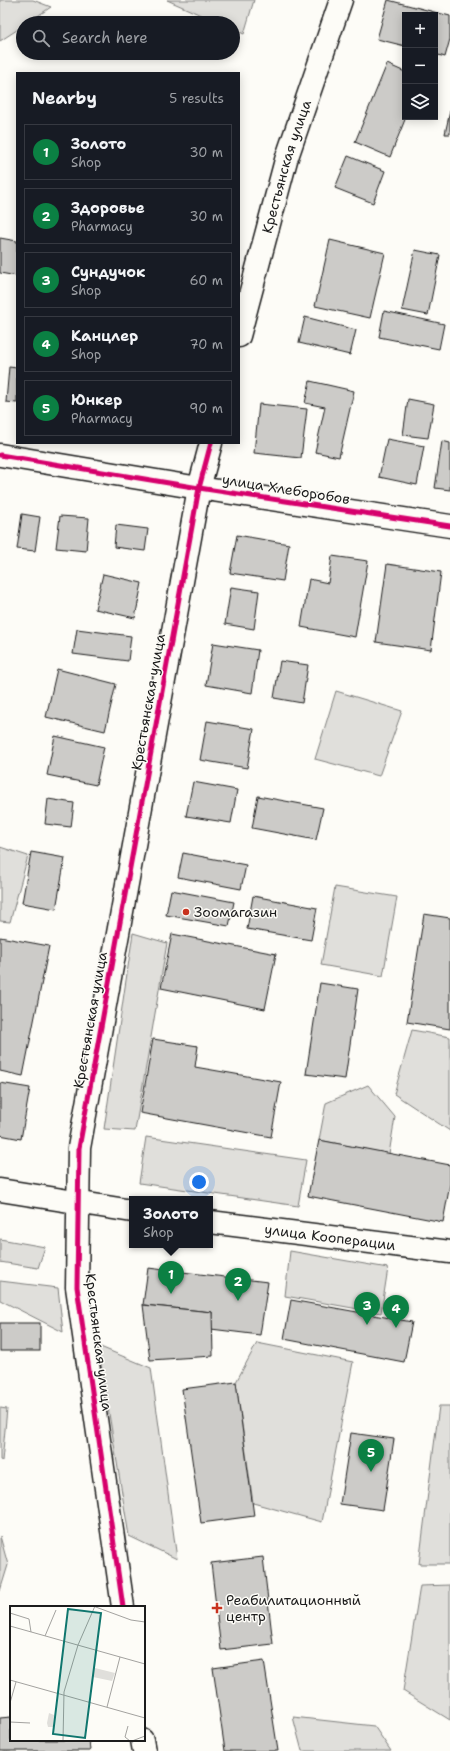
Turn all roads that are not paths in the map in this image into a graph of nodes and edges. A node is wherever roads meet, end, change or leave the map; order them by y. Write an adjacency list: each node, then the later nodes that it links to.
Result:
1 (342, 0): 2 (street, Крестьянская улица)
2 (240, 332)
3 (211, 444): 5 (street, Крестьянская улица)
4 (0, 455): 5 (street, улица Хлеборобов)
5 (199, 488): 6 (street, улица Хлеборобов); 8 (street, Крестьянская улица)
6 (450, 526)
7 (0, 1190): 8 (street)
8 (77, 1203): 9 (street); 12 (street, Крестьянская улица)
9 (129, 1211)
10 (213, 1222): 11 (street, улица Кооперации)
11 (450, 1252)
12 (123, 1606)
13 (142, 1741): 14 (street)
14 (144, 1751)

